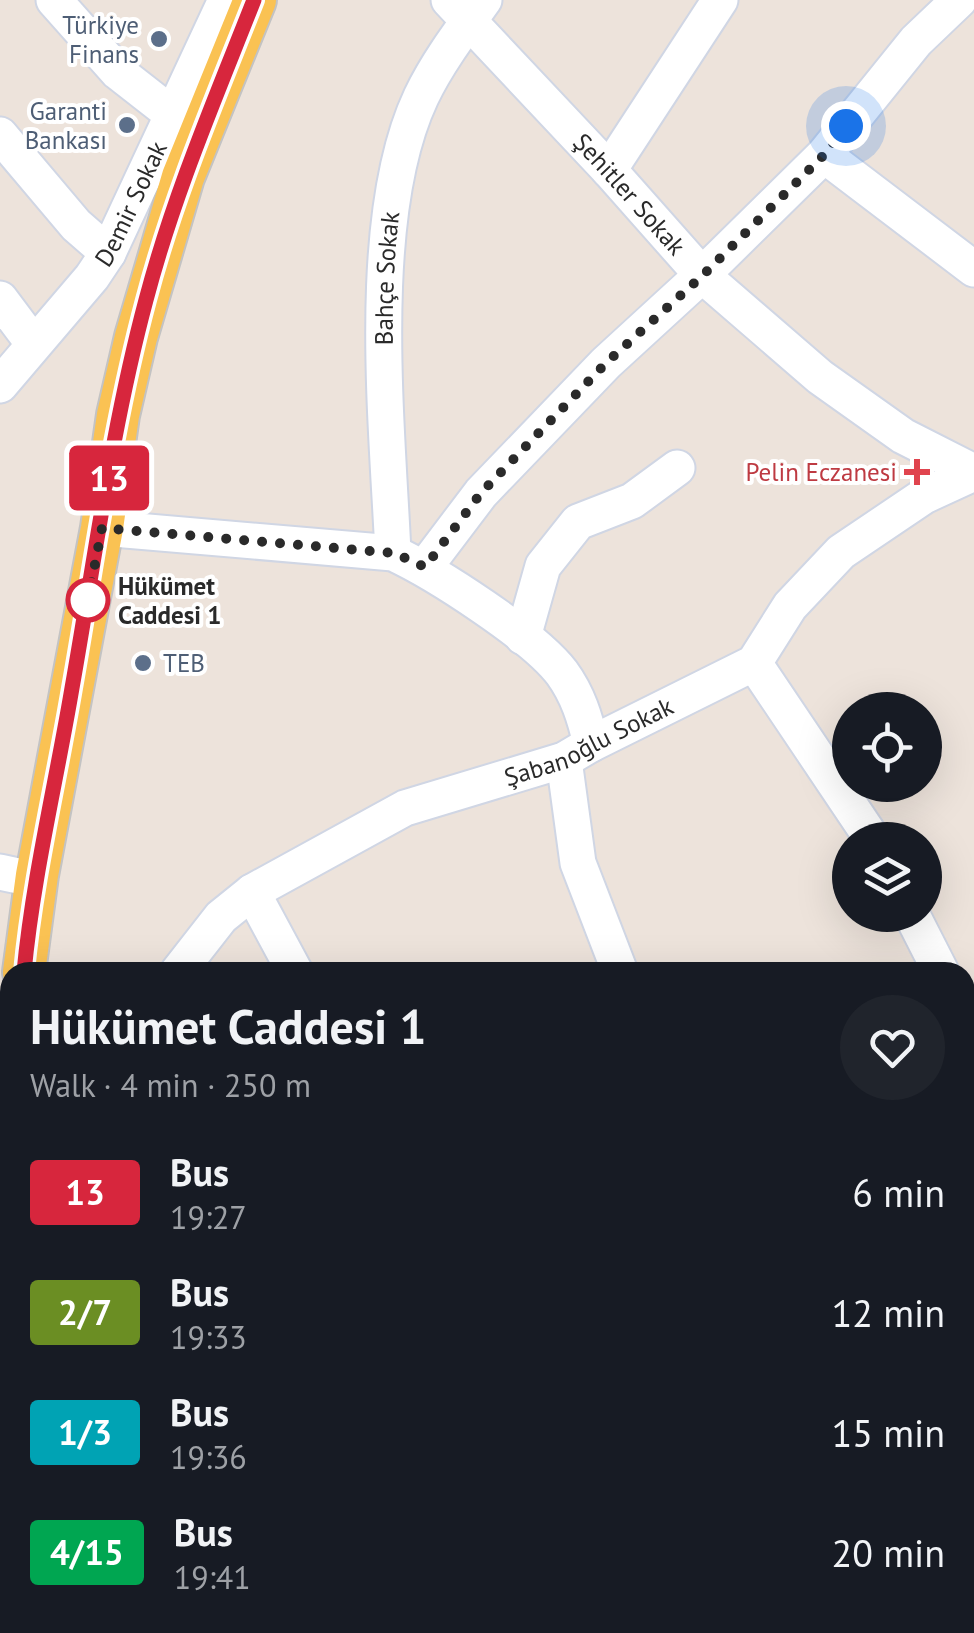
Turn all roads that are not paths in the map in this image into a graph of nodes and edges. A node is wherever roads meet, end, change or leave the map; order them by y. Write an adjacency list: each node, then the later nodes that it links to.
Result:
1 (54, 0): 7 (street)
2 (226, 0): 7 (street, Demir Sokak)
3 (254, 0): 14 (main road)
4 (720, 0): 10 (street)
5 (959, 0): 9 (street)
6 (467, 7): 10 (street, Şehitler Sokak); 21 (street, Bahçe Sokak)
7 (174, 115): 11 (street, Demir Sokak)
8 (0, 136): 11 (street)
9 (824, 155): 12 (street); 13 (street)
10 (608, 170): 13 (street, Şehitler Sokak)
11 (100, 265): 14 (street); 16 (street, Demir Sokak)
12 (974, 269)
13 (702, 276): 19 (street, Şehitler Sokak); 21 (street)
14 (147, 295): 20 (main road)
15 (0, 298): 16 (street)
16 (33, 343): 17 (street, Demir Sokak)
17 (0, 385)
18 (677, 468): 22 (street)
19 (974, 473): 23 (street)
20 (102, 528): 21 (street); 26 (main road)
21 (409, 560): 22 (street)
22 (523, 638): 24 (street)
23 (754, 663): 24 (street, Şabanoğlu Sokak); 25 (street)
24 (578, 752): 27 (street, Şabanoğlu Sokak); 32 (street)
25 (861, 822)
26 (18, 874): 29 (main road)
27 (252, 892): 30 (street, Şabanoğlu Sokak); 31 (street)
28 (921, 932): 33 (street)
29 (23, 962)
30 (186, 962)
31 (289, 962)
32 (616, 962)
33 (937, 962)

